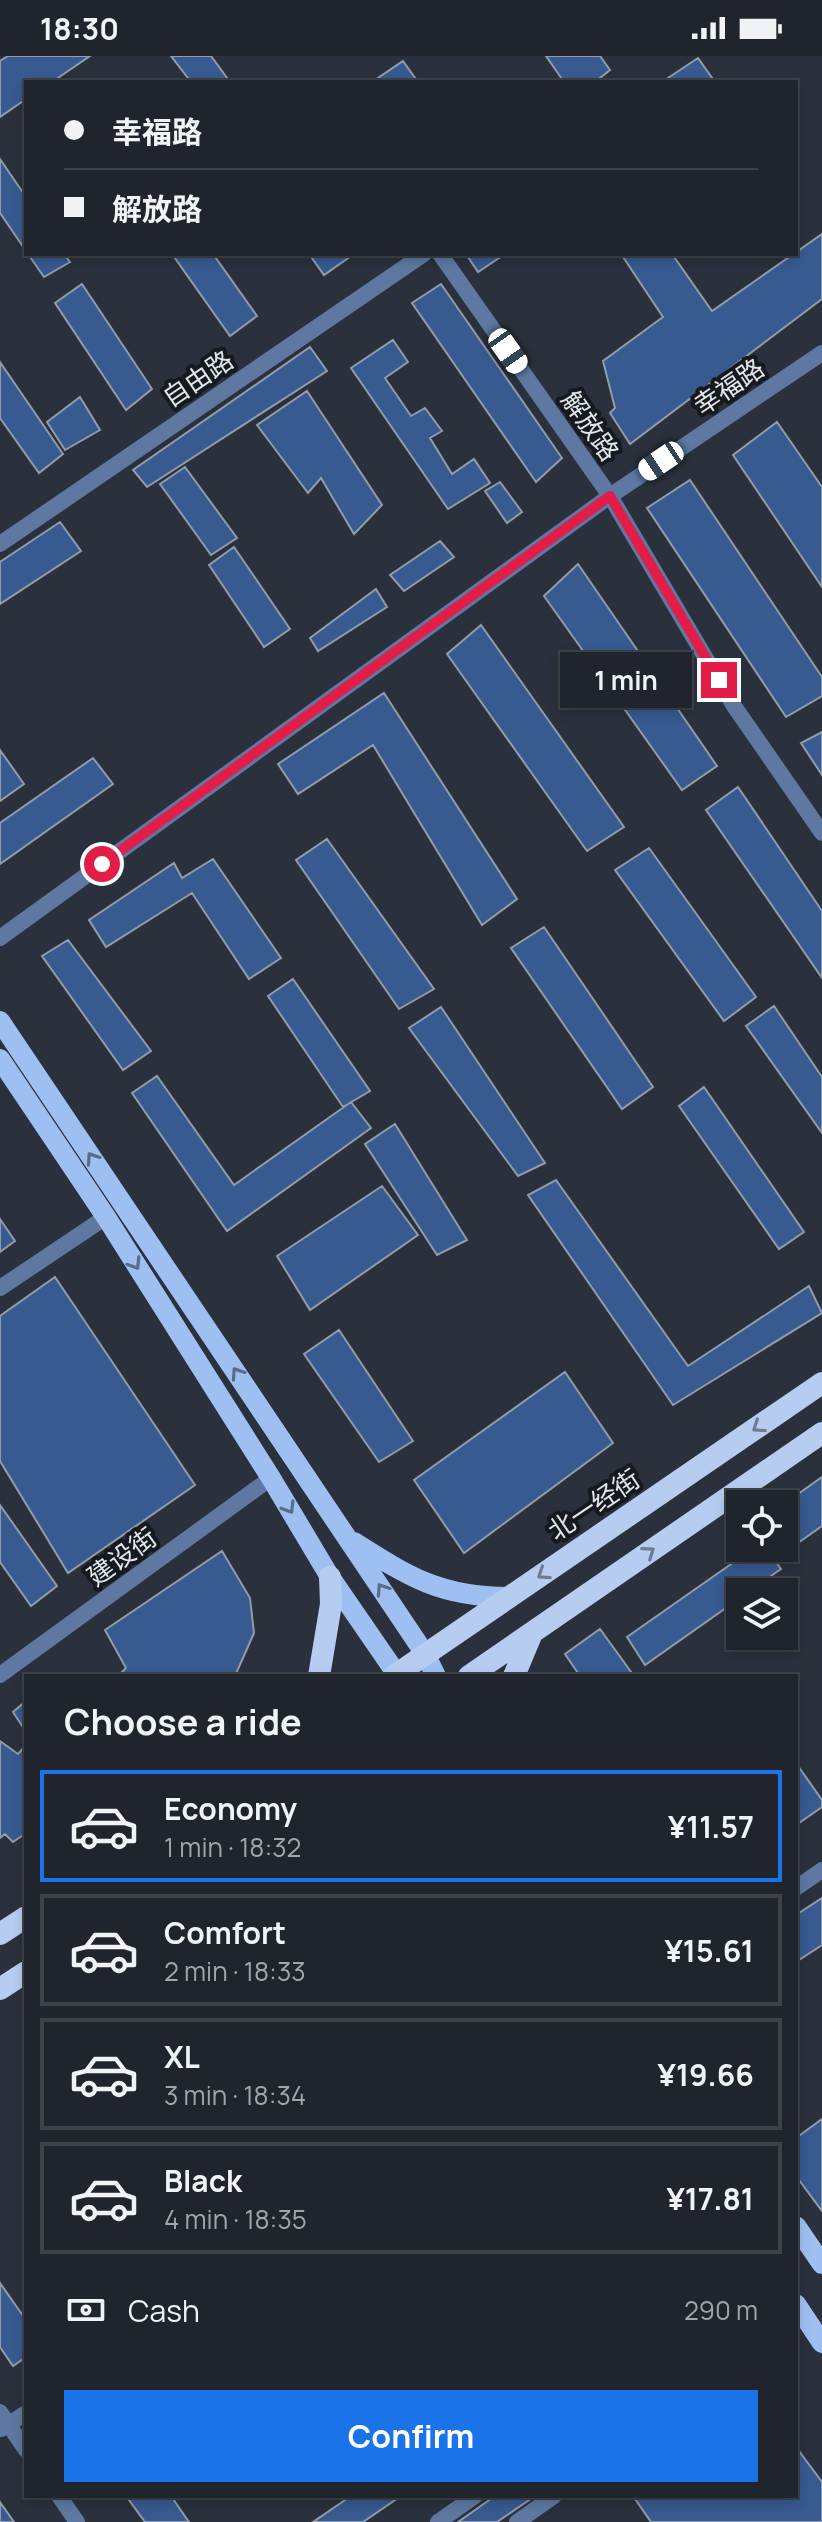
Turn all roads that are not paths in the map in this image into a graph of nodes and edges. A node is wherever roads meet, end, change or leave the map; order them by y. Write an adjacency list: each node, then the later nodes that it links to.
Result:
1 (421, 256): 5 (street, 自由路)
2 (441, 256): 4 (street, 解放路)
3 (822, 353): 4 (street, 幸福路)
4 (610, 496): 6 (street, 解放路); 7 (street, 幸福路)
5 (0, 544)
6 (822, 833)
7 (0, 938)
8 (0, 1021): 15 (main road, one-way to 8)
9 (0, 1059): 10 (main road)
10 (106, 1217): 11 (street); 14 (main road, one-way to 14)
11 (0, 1288)
12 (822, 1383): 17 (highway, 北一经街, one-way to 17)
13 (822, 1433): 18 (highway, one-way to 13)
14 (271, 1478): 16 (main road, one-way to 16); 26 (street, 建设街)
15 (348, 1538): 17 (main road); 19 (main road, one-way to 15)
16 (330, 1577): 20 (highway); 21 (main road)
17 (508, 1597): 19 (highway, 北一经街)
18 (532, 1633): 24 (highway); 25 (highway)
19 (425, 1654): 22 (highway, 北一经街); 23 (main road)
20 (319, 1674)
21 (395, 1674)
22 (397, 1674)
23 (435, 1674)
24 (472, 1674)
25 (515, 1674)
26 (0, 1675)
27 (822, 1870): 28 (street)
28 (798, 1887)
29 (24, 1918): 30 (highway)
30 (0, 1934)
31 (24, 1973): 32 (highway)
32 (0, 1989)
33 (798, 2229): 34 (main road)
34 (822, 2263)
35 (799, 2317): 36 (main road)
36 (822, 2343)
37 (24, 2414): 38 (street)
38 (3, 2422): 39 (street)
39 (24, 2448)
40 (60, 2498): 43 (street)
41 (472, 2498): 44 (street)
42 (551, 2498): 45 (street)
43 (77, 2522)
44 (438, 2522)
45 (517, 2522)

